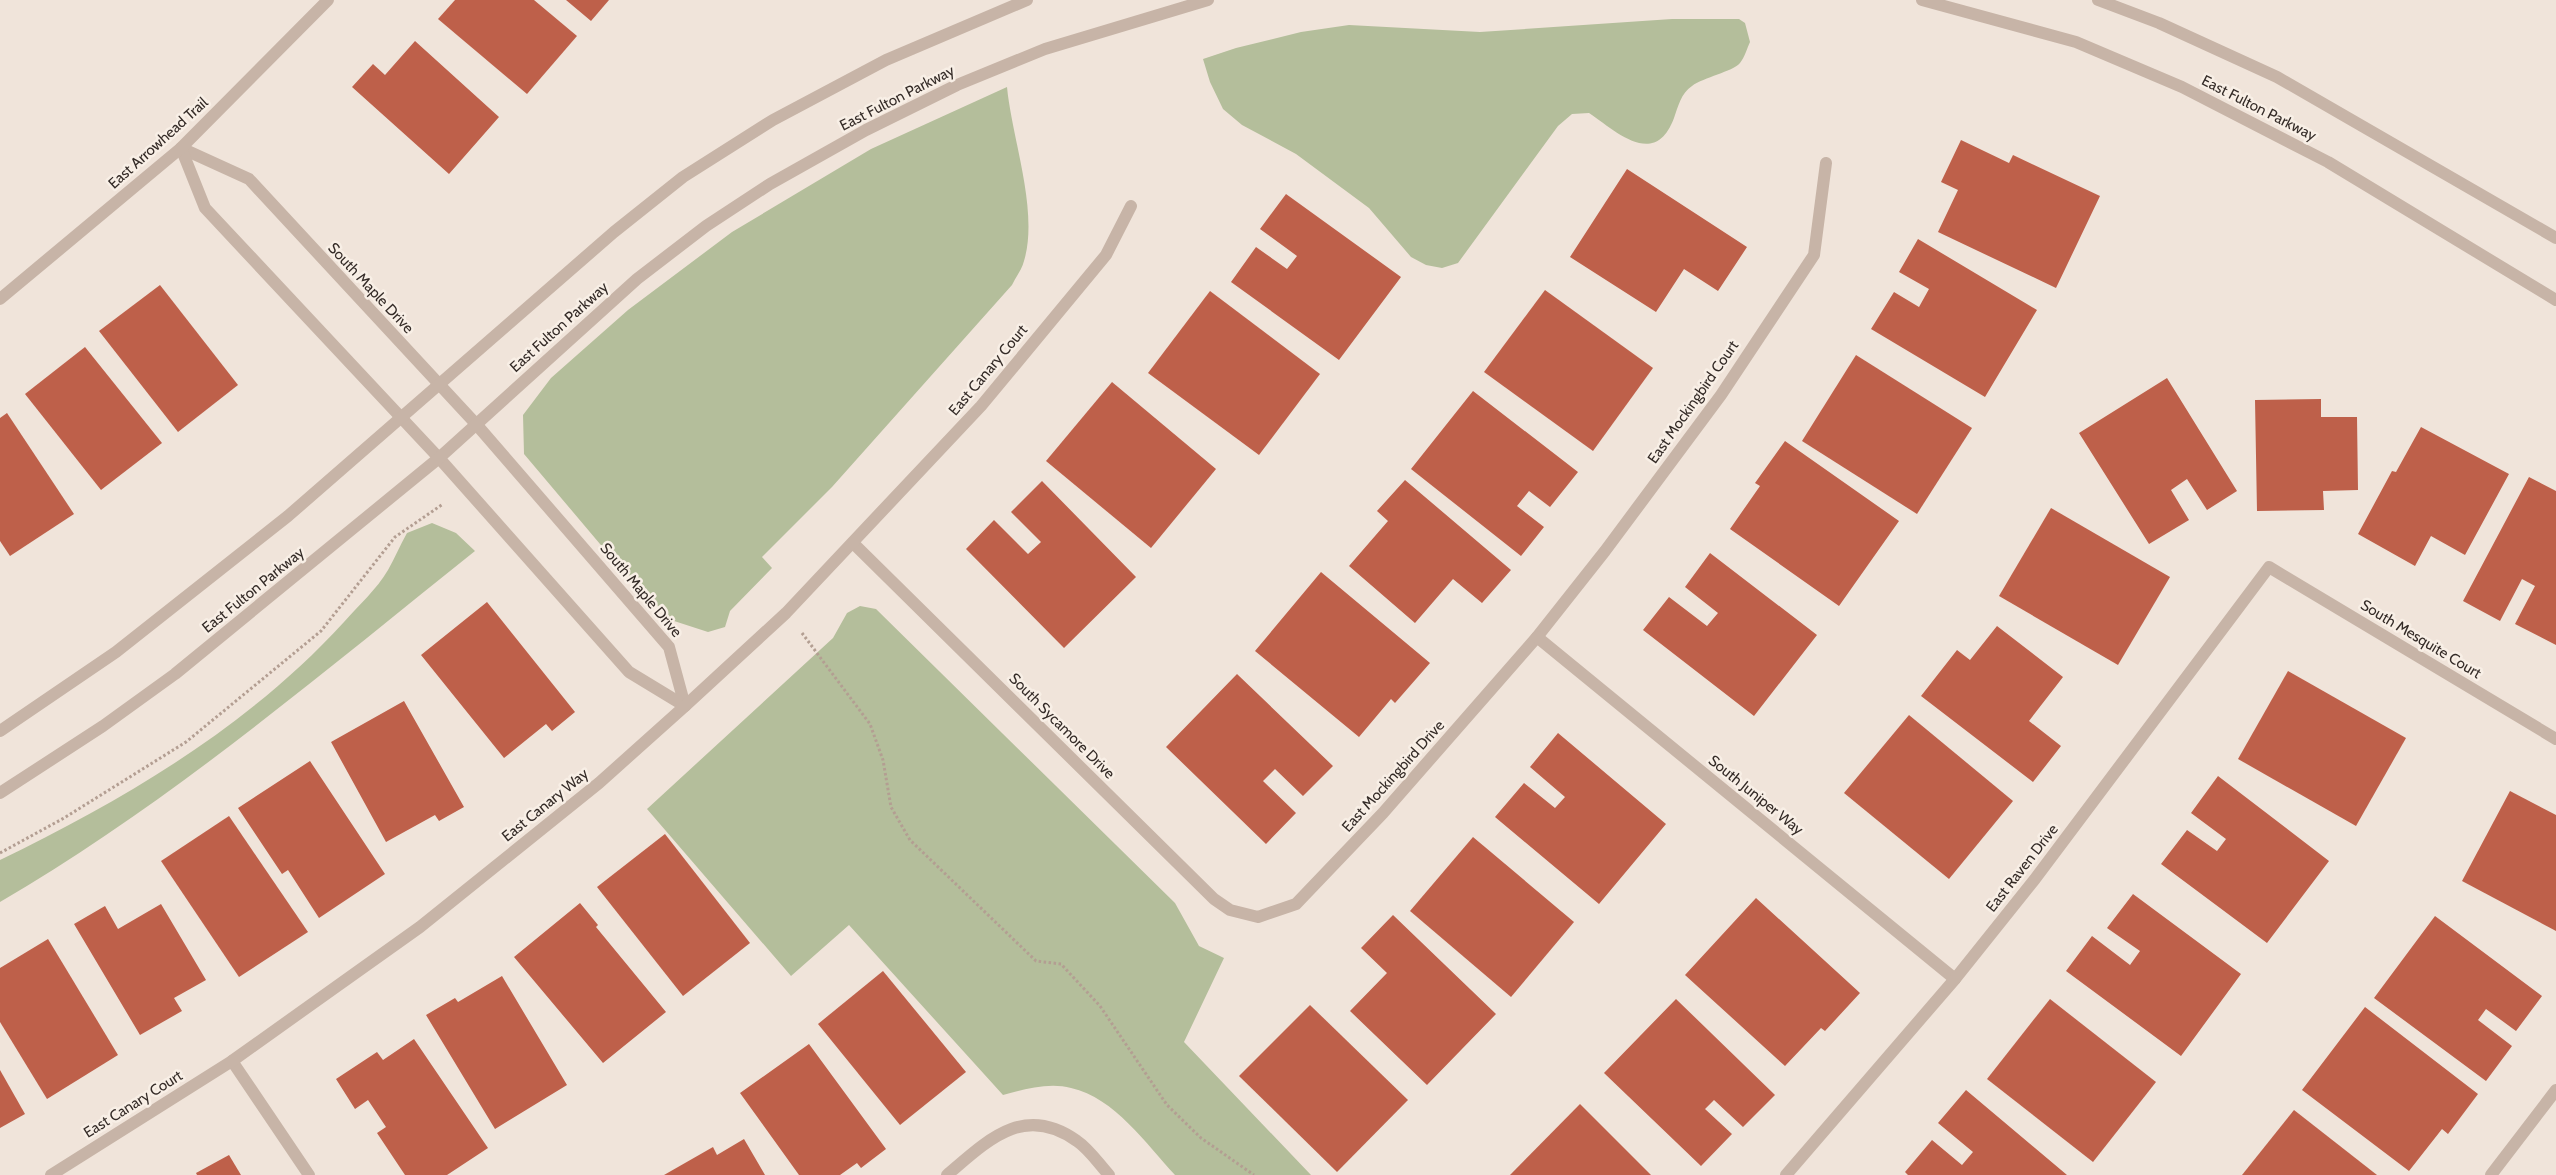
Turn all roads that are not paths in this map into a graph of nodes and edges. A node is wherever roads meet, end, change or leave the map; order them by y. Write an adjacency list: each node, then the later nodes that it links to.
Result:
1 (328, 0): 6 (street, East Arrowhead Trail)
2 (1027, 0): 12 (street)
3 (1208, 0): 14 (street, East Fulton Parkway)
4 (1922, 0): 11 (street, East Fulton Parkway)
5 (2098, 0): 9 (street)
6 (181, 148): 10 (street, East Arrowhead Trail); 12 (street, South Maple Drive); 13 (street)
7 (1826, 163): 18 (street, East Mockingbird Court)
8 (1131, 206): 16 (street, East Canary Court)
9 (2556, 238)
10 (1, 295)
11 (2556, 300)
12 (440, 385): 13 (street); 14 (street, South Maple Drive)
13 (402, 419): 15 (street); 20 (street)
14 (476, 424): 15 (street, East Fulton Parkway); 19 (street, South Maple Drive)
15 (439, 458): 19 (street); 22 (street, East Fulton Parkway)
16 (853, 543): 19 (street, East Canary Way); 23 (street, South Sycamore Drive)
17 (2268, 567): 21 (street, South Mesquite Court); 24 (street, East Raven Drive)
18 (1537, 637): 23 (street, East Mockingbird Drive); 24 (street, South Juniper Way)
19 (685, 706): 25 (street, East Canary Way)
20 (0, 731)
21 (2556, 739)
22 (0, 793)
23 (1258, 917)
24 (1955, 979): 31 (street, East Raven Drive)
25 (232, 1061): 27 (street, East Canary Court); 28 (street)
26 (2556, 1090): 32 (street)
27 (51, 1175)
28 (309, 1175)
29 (947, 1175): 30 (street)
30 (1109, 1175)
31 (1786, 1175)
32 (2490, 1175)

